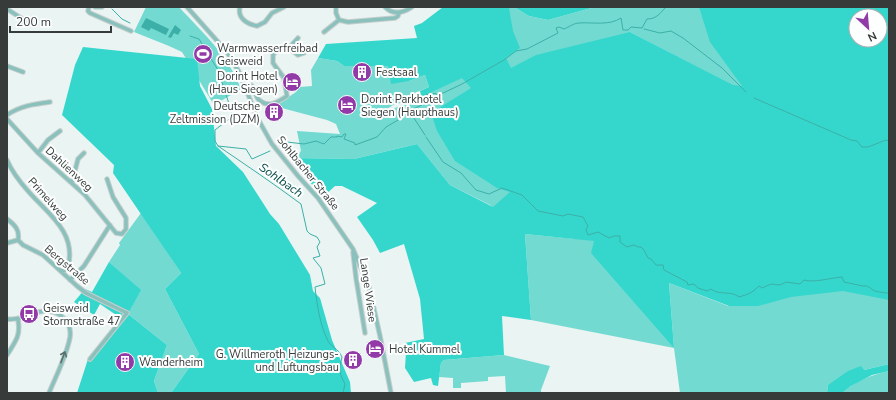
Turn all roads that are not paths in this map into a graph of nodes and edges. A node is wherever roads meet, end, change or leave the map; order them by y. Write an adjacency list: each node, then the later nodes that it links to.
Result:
1 (89, 7): 14 (street)
2 (95, 7): 3 (street)
3 (102, 7)
4 (240, 7): 5 (street)
5 (284, 7)
6 (336, 7): 12 (street)
7 (385, 7): 11 (street)
8 (412, 7): 11 (street)
9 (189, 8): 21 (street, Sohlbacher Straße)
10 (7, 9): 13 (street)
11 (399, 13): 12 (street)
12 (340, 20): 15 (street)
13 (24, 22)
14 (131, 31)
15 (324, 32)
16 (298, 38): 17 (street)
17 (289, 48): 18 (street); 21 (street)
18 (304, 53)
19 (7, 66): 20 (street)
20 (23, 72)
21 (244, 86): 35 (street, Sohlbacher Straße)
22 (50, 102): 23 (street)
23 (7, 115)
24 (7, 119): 26 (street, Dahlienweg)
25 (60, 131): 26 (street)
26 (38, 153): 30 (street, Dahlienweg)
27 (84, 153): 30 (street)
28 (7, 160): 36 (street, Primelweg)
29 (107, 179): 32 (street, Dahlienweg)
30 (72, 182): 32 (street, Dahlienweg)
31 (7, 219): 33 (street)
32 (110, 225): 37 (street)
33 (18, 240): 34 (street); 36 (street, Bergstraße)
34 (7, 243)
35 (353, 249): 40 (street, Lange Wiese); 44 (street, Sohlbacher Straße)
36 (61, 270): 37 (street, Bergstraße)
37 (70, 280): 42 (street, Bergstraße)
38 (7, 319): 39 (street)
39 (18, 320): 41 (street); 43 (street, one-way to 39)
40 (365, 333)
41 (7, 355)
42 (90, 360)
43 (49, 393)
44 (391, 393)

